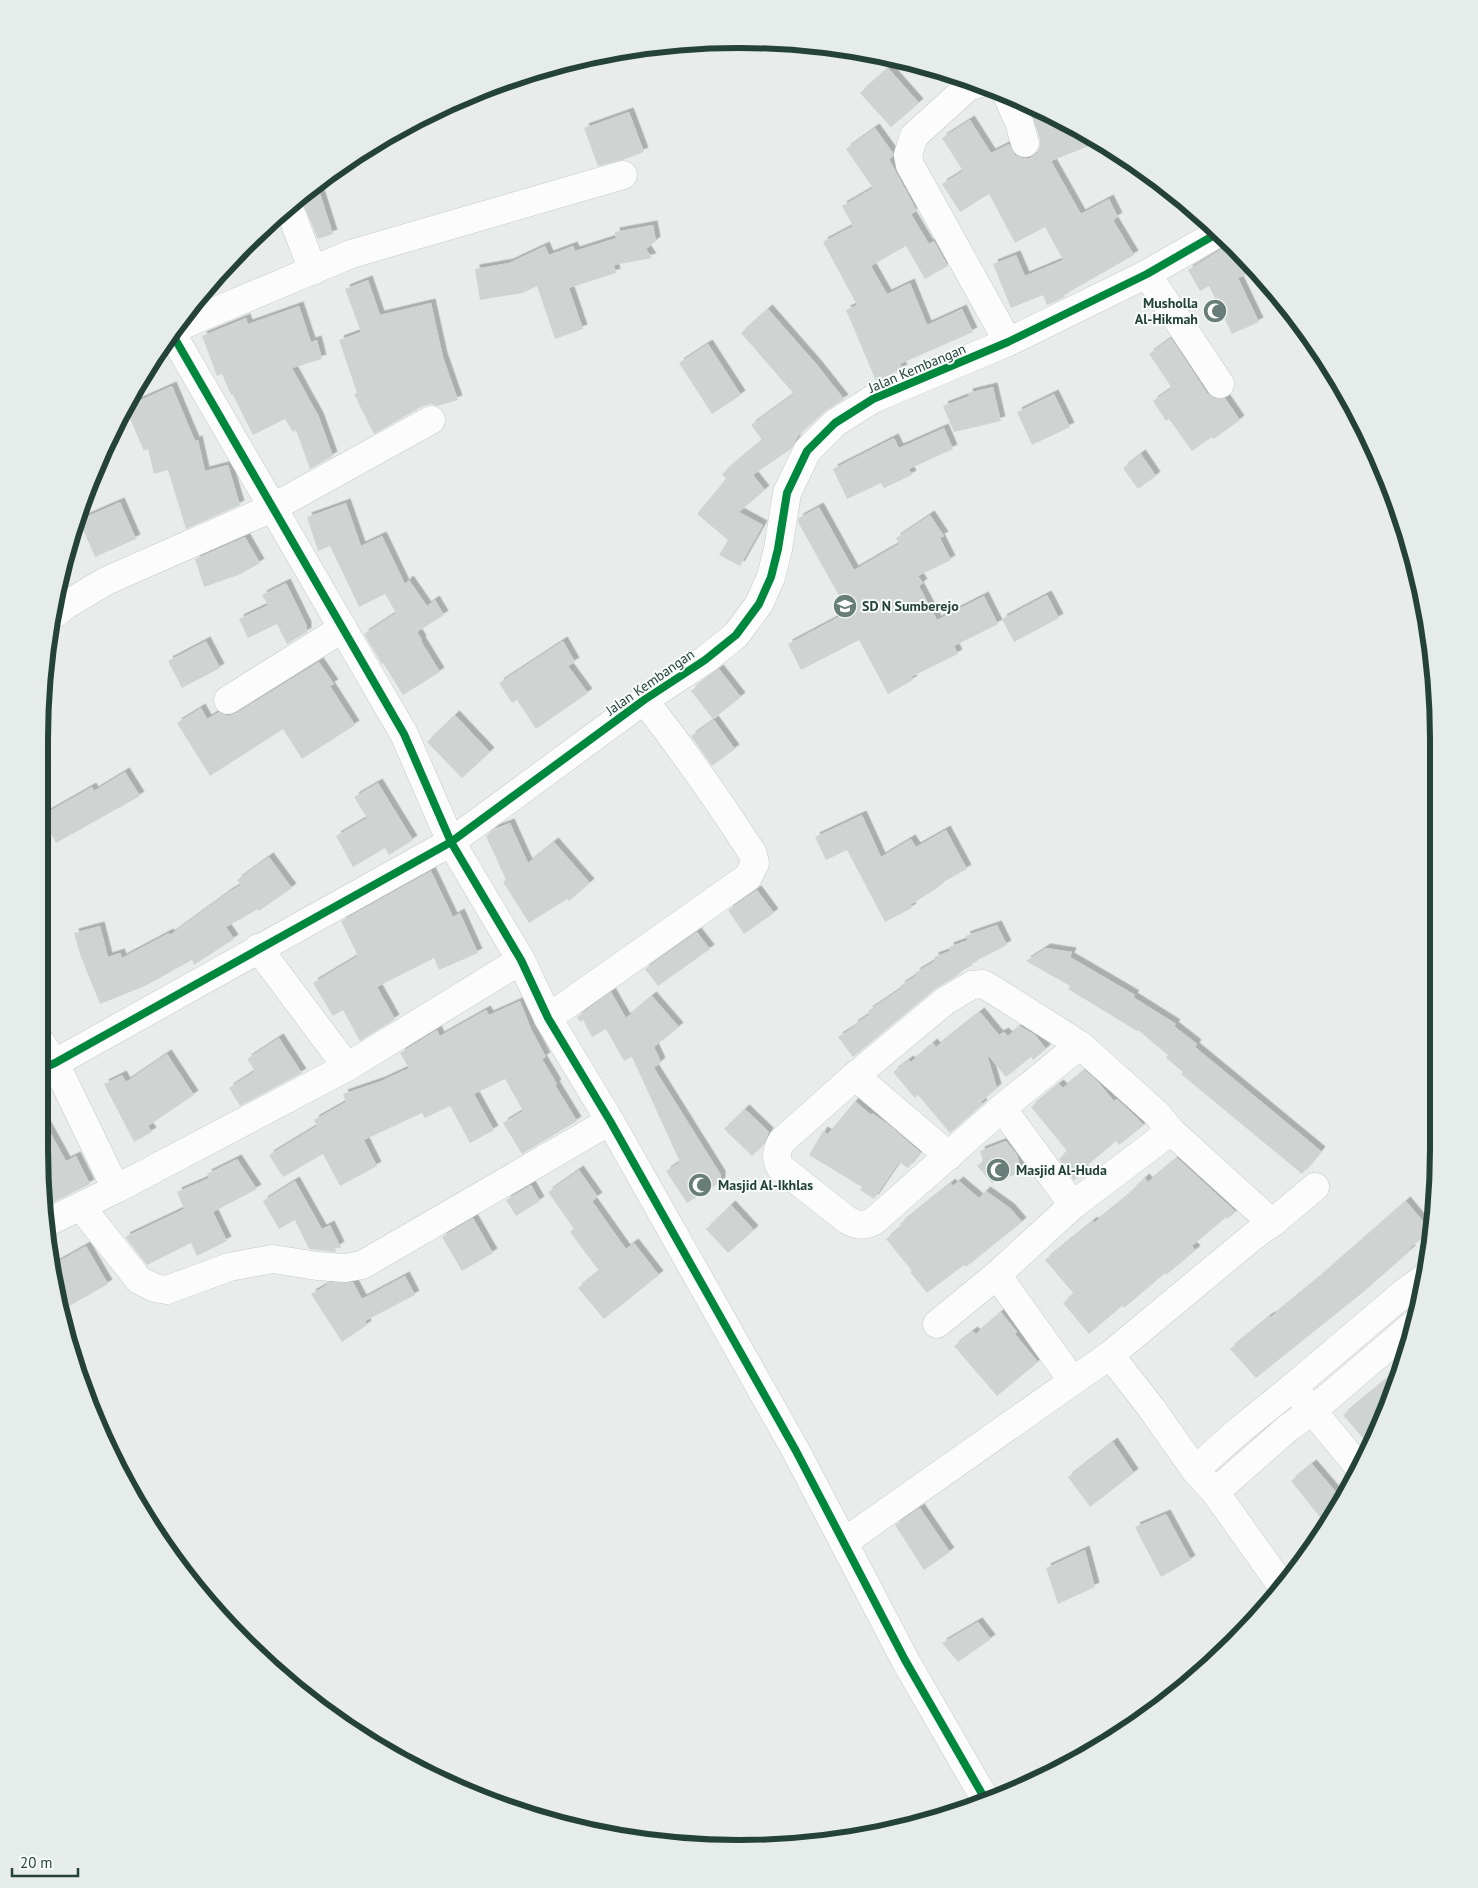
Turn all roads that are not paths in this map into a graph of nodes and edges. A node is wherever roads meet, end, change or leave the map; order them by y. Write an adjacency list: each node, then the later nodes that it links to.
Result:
1 (968, 87): 11 (street)
2 (1011, 103): 3 (street)
3 (1025, 143)
4 (623, 175): 7 (street)
5 (291, 212): 7 (street)
6 (1213, 236): 8 (street, Jalan Kembangan)
7 (313, 271): 9 (street)
8 (1147, 274): 11 (street, Jalan Kembangan); 12 (street)
9 (186, 324)
10 (175, 339): 14 (street)
11 (1008, 342): 18 (street, Jalan Kembangan)
12 (1220, 384)
13 (431, 420): 14 (street)
14 (272, 508): 15 (street); 16 (street)
15 (60, 610)
16 (343, 628): 17 (street); 19 (street)
17 (228, 700)
18 (644, 700): 19 (street, Jalan Kembangan); 22 (street)
19 (451, 842): 20 (street, Jalan Kembangan); 21 (street)
20 (258, 948): 24 (street, Jalan Kembangan); 25 (street)
21 (521, 960): 22 (street); 25 (street)
22 (548, 1018): 29 (street)
23 (1080, 1045): 27 (street); 28 (street); 30 (street)
24 (48, 1066)
25 (347, 1067): 33 (street)
26 (48, 1069): 33 (street)
27 (855, 1076): 31 (street); 31 (street)
28 (1002, 1108): 31 (street); 34 (street)
29 (610, 1121): 35 (street); 49 (street)
30 (1172, 1130): 34 (street); 37 (street)
31 (949, 1156)
32 (1315, 1187): 37 (street)
33 (116, 1189): 35 (street)
34 (1073, 1206): 38 (street)
35 (80, 1207): 36 (street)
36 (51, 1220)
37 (1272, 1223): 42 (street)
38 (997, 1275): 40 (street); 43 (street)
39 (1417, 1283): 44 (street)
40 (937, 1324)
41 (1406, 1331): 45 (street)
42 (1110, 1355): 43 (street); 47 (street)
43 (1072, 1380): 49 (street)
44 (1293, 1387): 45 (street); 47 (street)
45 (1312, 1411): 46 (street); 48 (street)
46 (1355, 1462)
47 (1195, 1470): 48 (street)
48 (1215, 1492): 50 (street)
49 (844, 1542): 51 (street)
50 (1279, 1581)
51 (983, 1796)

